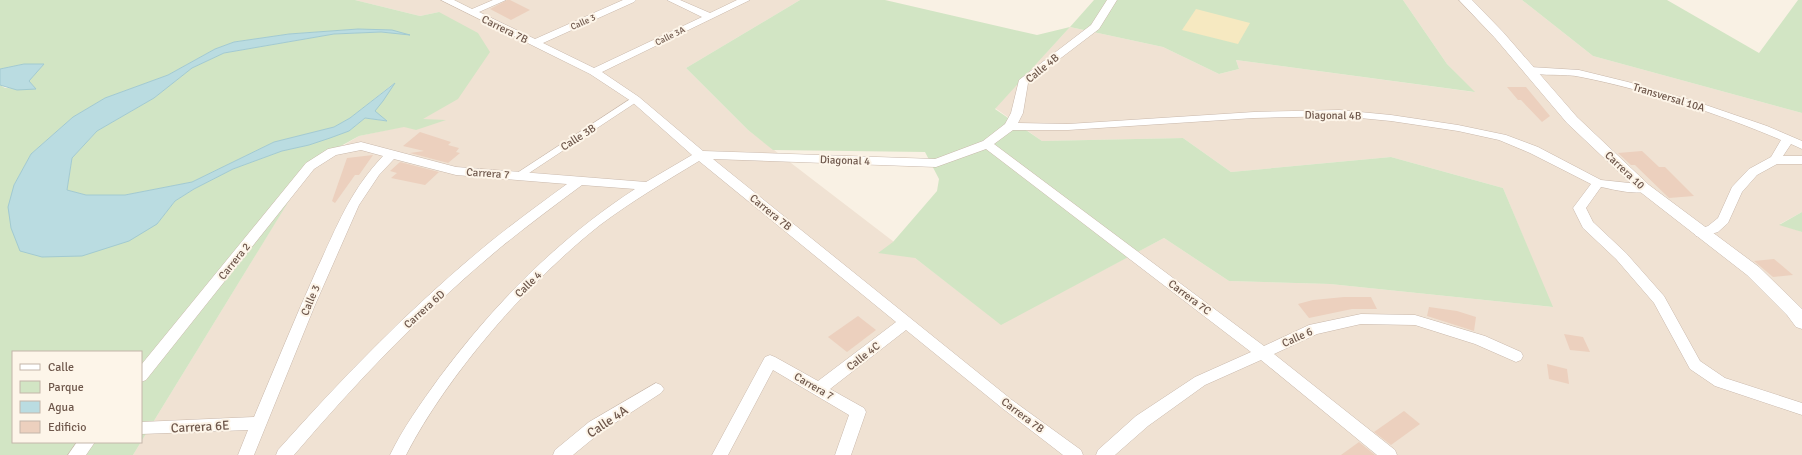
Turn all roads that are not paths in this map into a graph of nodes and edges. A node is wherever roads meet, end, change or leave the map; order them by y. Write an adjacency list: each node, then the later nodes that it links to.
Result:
1 (446, 0): 8 (street, Carrera 7B)
2 (501, 0): 8 (street)
3 (631, 0): 10 (street, Calle 3)
4 (672, 0): 9 (street)
5 (745, 0): 9 (street, Calle 3A)
6 (1112, 0): 14 (street, Calle 4B)
7 (1465, 0): 11 (street, Carrera 10)
8 (472, 12): 10 (street, Carrera 7B)
9 (710, 17): 12 (street, Calle 3A)
10 (535, 43): 12 (street, Carrera 7B)
11 (1530, 70): 15 (street, Transversal 10A); 27 (street, Carrera 10)
12 (594, 72): 13 (street, Carrera 7B)
13 (635, 99): 19 (street, Carrera 7B); 23 (street, Calle 3B)
14 (1010, 126): 16 (street, Calle 4B); 25 (street, Diagonal 4B)
15 (1788, 139): 17 (street, Transversal 10A); 21 (street)
16 (987, 144): 19 (street, Diagonal 4); 31 (street, Carrera 7C)
17 (1802, 145)
18 (332, 152): 20 (street, Carrera 7); 33 (street, Carrera 2)
19 (700, 154): 26 (street, Calle 4); 29 (street, Carrera 7B)
20 (392, 155): 23 (street, Carrera 7); 37 (street, Calle 3)
21 (1775, 160): 22 (street); 28 (street)
22 (1802, 160)
23 (520, 175): 24 (street, Carrera 7)
24 (579, 181): 26 (street, Carrera 7); 42 (street, Carrera 6D)
25 (1598, 183): 27 (street, Diagonal 4B); 36 (street)
26 (647, 186): 43 (street, Calle 4)
27 (1644, 188): 28 (street, Carrera 10)
28 (1701, 233): 30 (street, Carrera 10)
29 (906, 322): 35 (street, Calle 4C); 47 (street, Carrera 7B)
30 (1802, 322)
31 (1263, 353): 32 (street, Calle 6); 48 (street, Calle 6); 49 (street, Carrera 7C)
32 (1516, 356)
33 (142, 375)
34 (656, 389): 44 (street, Calle 4A)
35 (819, 389): 45 (street, Carrera 7); 46 (street, Carrera 7)
36 (1802, 409)
37 (259, 423): 38 (street, Carrera 6E); 41 (street, Calle 3)
38 (142, 428)
39 (86, 443): 40 (street)
40 (76, 455)
41 (246, 455)
42 (284, 455)
43 (398, 455)
44 (561, 455)
45 (720, 455)
46 (843, 455)
47 (1075, 455)
48 (1104, 455)
49 (1389, 455)

